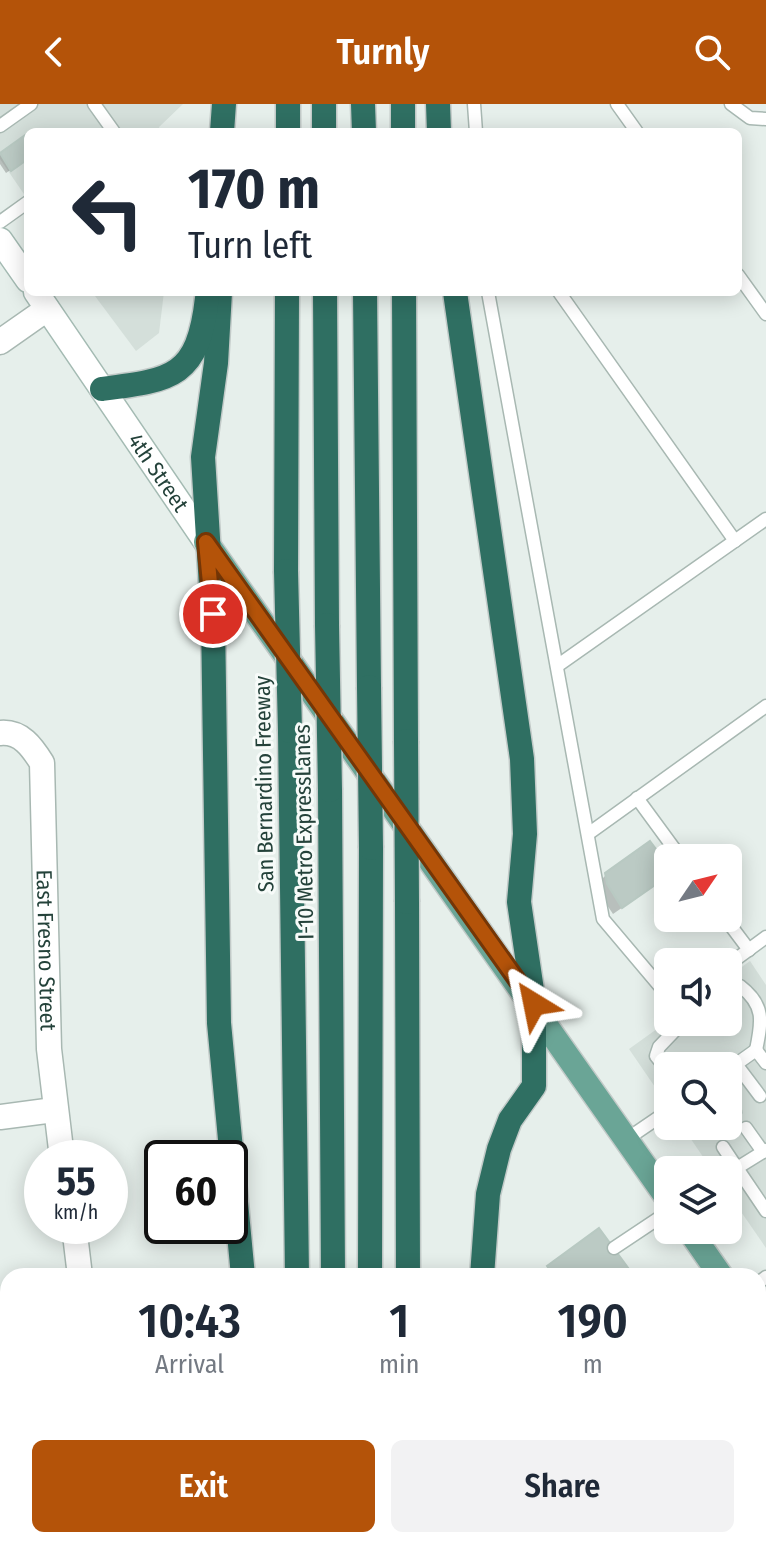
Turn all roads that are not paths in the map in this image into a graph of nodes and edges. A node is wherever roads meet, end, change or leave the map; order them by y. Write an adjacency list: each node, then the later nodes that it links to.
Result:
1 (31, 104): 13 (lane)
2 (94, 104): 14 (lane)
3 (224, 104): 15 (highway)
4 (288, 104): 16 (highway)
5 (324, 104): 17 (highway)
6 (363, 104): 18 (highway)
7 (403, 104): 19 (highway)
8 (438, 104): 20 (highway)
9 (474, 104): 21 (lane)
10 (617, 104): 22 (lane)
11 (731, 104): 12 (lane)
12 (766, 119)
13 (0, 126)
14 (111, 128)
15 (222, 128)
16 (288, 128)
17 (324, 128)
18 (364, 128)
19 (403, 128)
20 (439, 128)
21 (476, 128)
22 (634, 128)
23 (24, 205): 24 (lane)
24 (0, 222)
25 (0, 240): 26 (street)
26 (24, 274)
27 (742, 281): 38 (lane)
28 (206, 296): 40 (highway)
29 (220, 296): 43 (highway)
30 (287, 296): 83 (highway, San Bernardino Freeway, bridge)
31 (325, 296): 84 (highway, I-10 Metro ExpressLanes, bridge)
32 (365, 296): 85 (highway, bridge)
33 (404, 296): 86 (highway, bridge)
34 (456, 296): 56 (highway)
35 (489, 296): 44 (lane)
36 (562, 296): 42 (lane)
37 (42, 300): 39 (street); 40 (street, 4th Street)
38 (766, 314)
39 (0, 342)
40 (102, 389): 43 (street, 4th Street)
41 (766, 519): 42 (lane)
42 (735, 541): 44 (lane)
43 (206, 542): 56 (main road, 4th Street); 82 (highway)
44 (557, 666): 48 (lane)
45 (765, 708): 47 (lane)
46 (0, 733): 64 (street, East Fresno Street)
47 (637, 798): 48 (lane); 49 (lane)
48 (588, 834): 54 (lane)
49 (671, 844)
50 (736, 932): 52 (lane)
51 (766, 937): 52 (lane)
52 (749, 950): 53 (lane)
53 (742, 955)
54 (654, 979)
55 (742, 987): 58 (lane)
56 (534, 1004): 68 (main road, 4th Street); 87 (highway)
57 (669, 1036): 59 (lane)
58 (756, 1050): 60 (lane); 61 (lane)
59 (657, 1052)
60 (742, 1060)
61 (766, 1063)
62 (742, 1077): 63 (lane)
63 (760, 1096)
64 (54, 1110): 65 (street); 69 (street, East Fresno Street)
65 (0, 1117)
66 (654, 1121): 68 (lane)
67 (746, 1128): 71 (lane)
68 (627, 1139): 74 (main road, 4th Street)
69 (59, 1140)
70 (723, 1147): 72 (lane)
71 (764, 1151): 73 (lane)
72 (726, 1156)
73 (742, 1165)
74 (654, 1179)
75 (742, 1183): 76 (lane)
76 (766, 1211)
77 (654, 1221): 80 (lane)
78 (76, 1244): 81 (street)
79 (699, 1244): 88 (main road)
80 (614, 1248)
81 (79, 1268)
82 (242, 1268)
83 (297, 1268)
84 (333, 1268)
85 (370, 1268)
86 (408, 1268)
87 (483, 1268)
88 (715, 1268)

